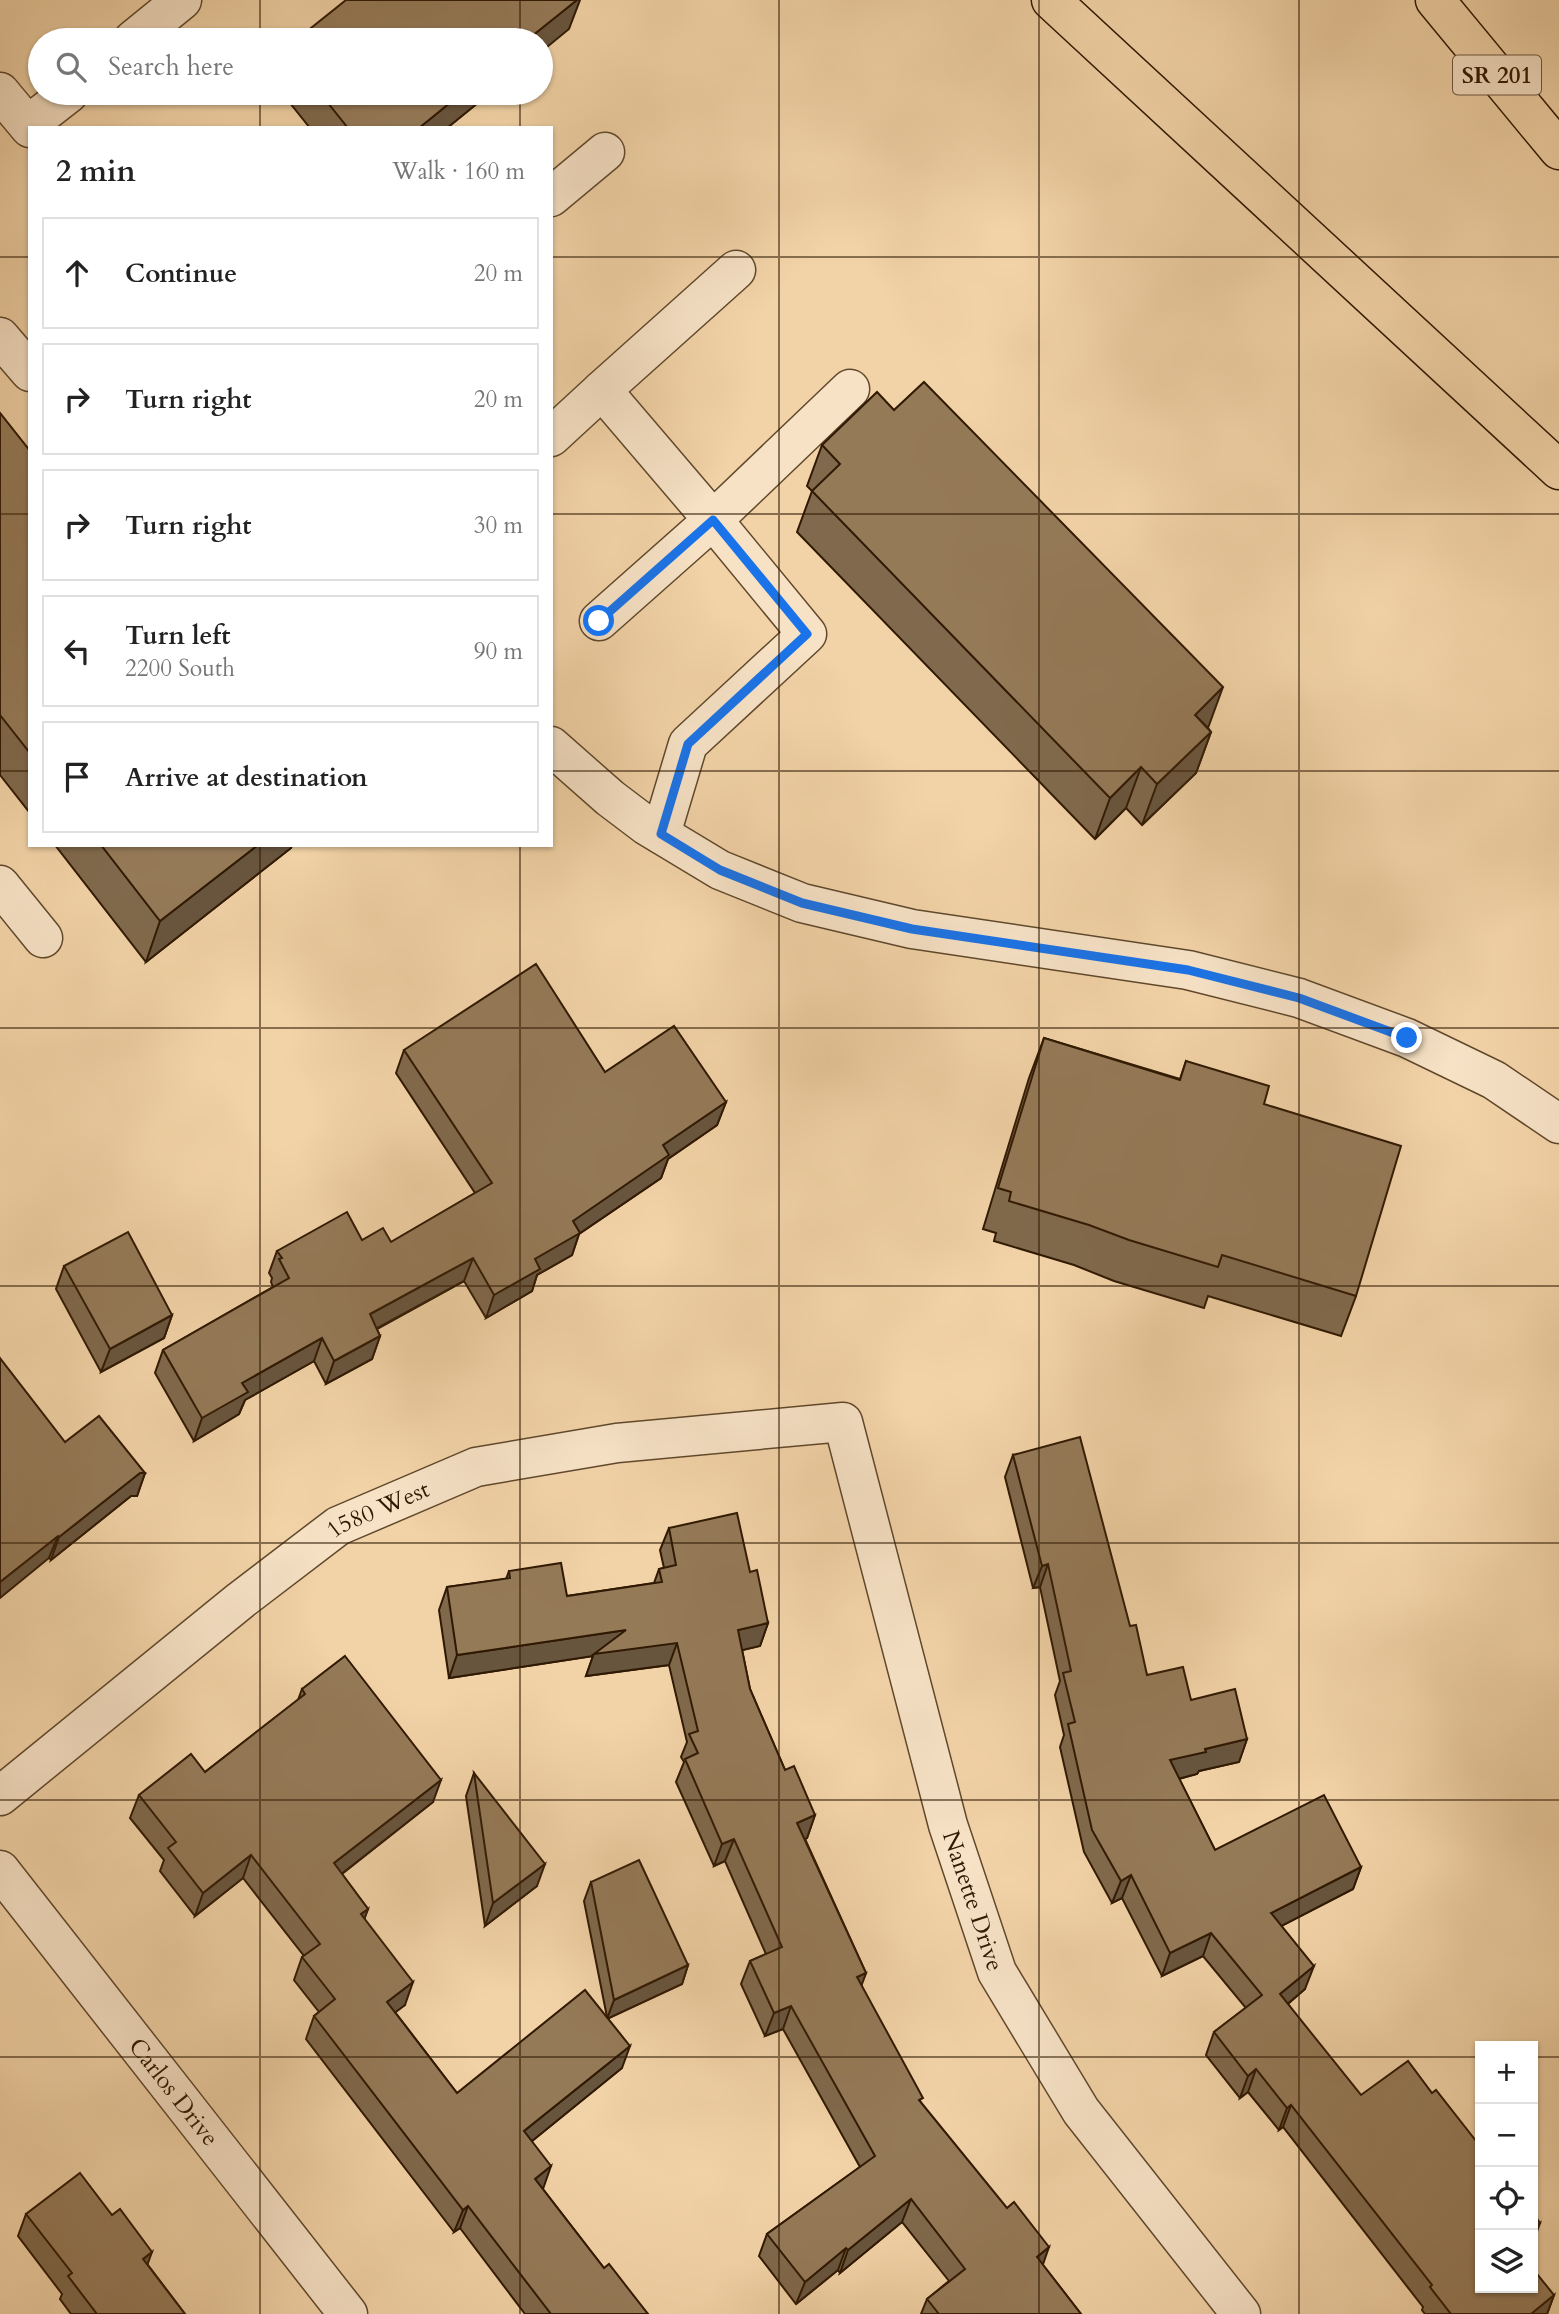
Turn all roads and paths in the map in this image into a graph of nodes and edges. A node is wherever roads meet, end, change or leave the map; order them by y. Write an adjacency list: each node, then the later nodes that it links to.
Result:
1 (1051, 0): 16 (highway)
2 (1436, 0): 7 (highway, SR 201)
3 (0, 92): 5 (street)
4 (55, 105): 6 (street)
5 (28, 126)
6 (30, 126)
7 (1559, 150)
8 (605, 152): 9 (street)
9 (553, 195)
10 (736, 270): 13 (street)
11 (0, 337): 12 (street)
12 (28, 370)
13 (602, 390): 15 (street); 17 (street)
14 (850, 390): 17 (street)
15 (553, 435)
16 (1559, 470)
17 (713, 520): 18 (street); 20 (street)
18 (599, 621)
19 (553, 748): 20 (street)
20 (661, 834): 23 (street)
21 (0, 884): 22 (street)
22 (43, 938)
23 (1559, 1124)
24 (843, 1422): 25 (street, 1580 West); 28 (street, Nanette Drive)
25 (0, 1796)
26 (0, 1870): 27 (street, Carlos Drive)
27 (348, 2314)
28 (1241, 2314)

